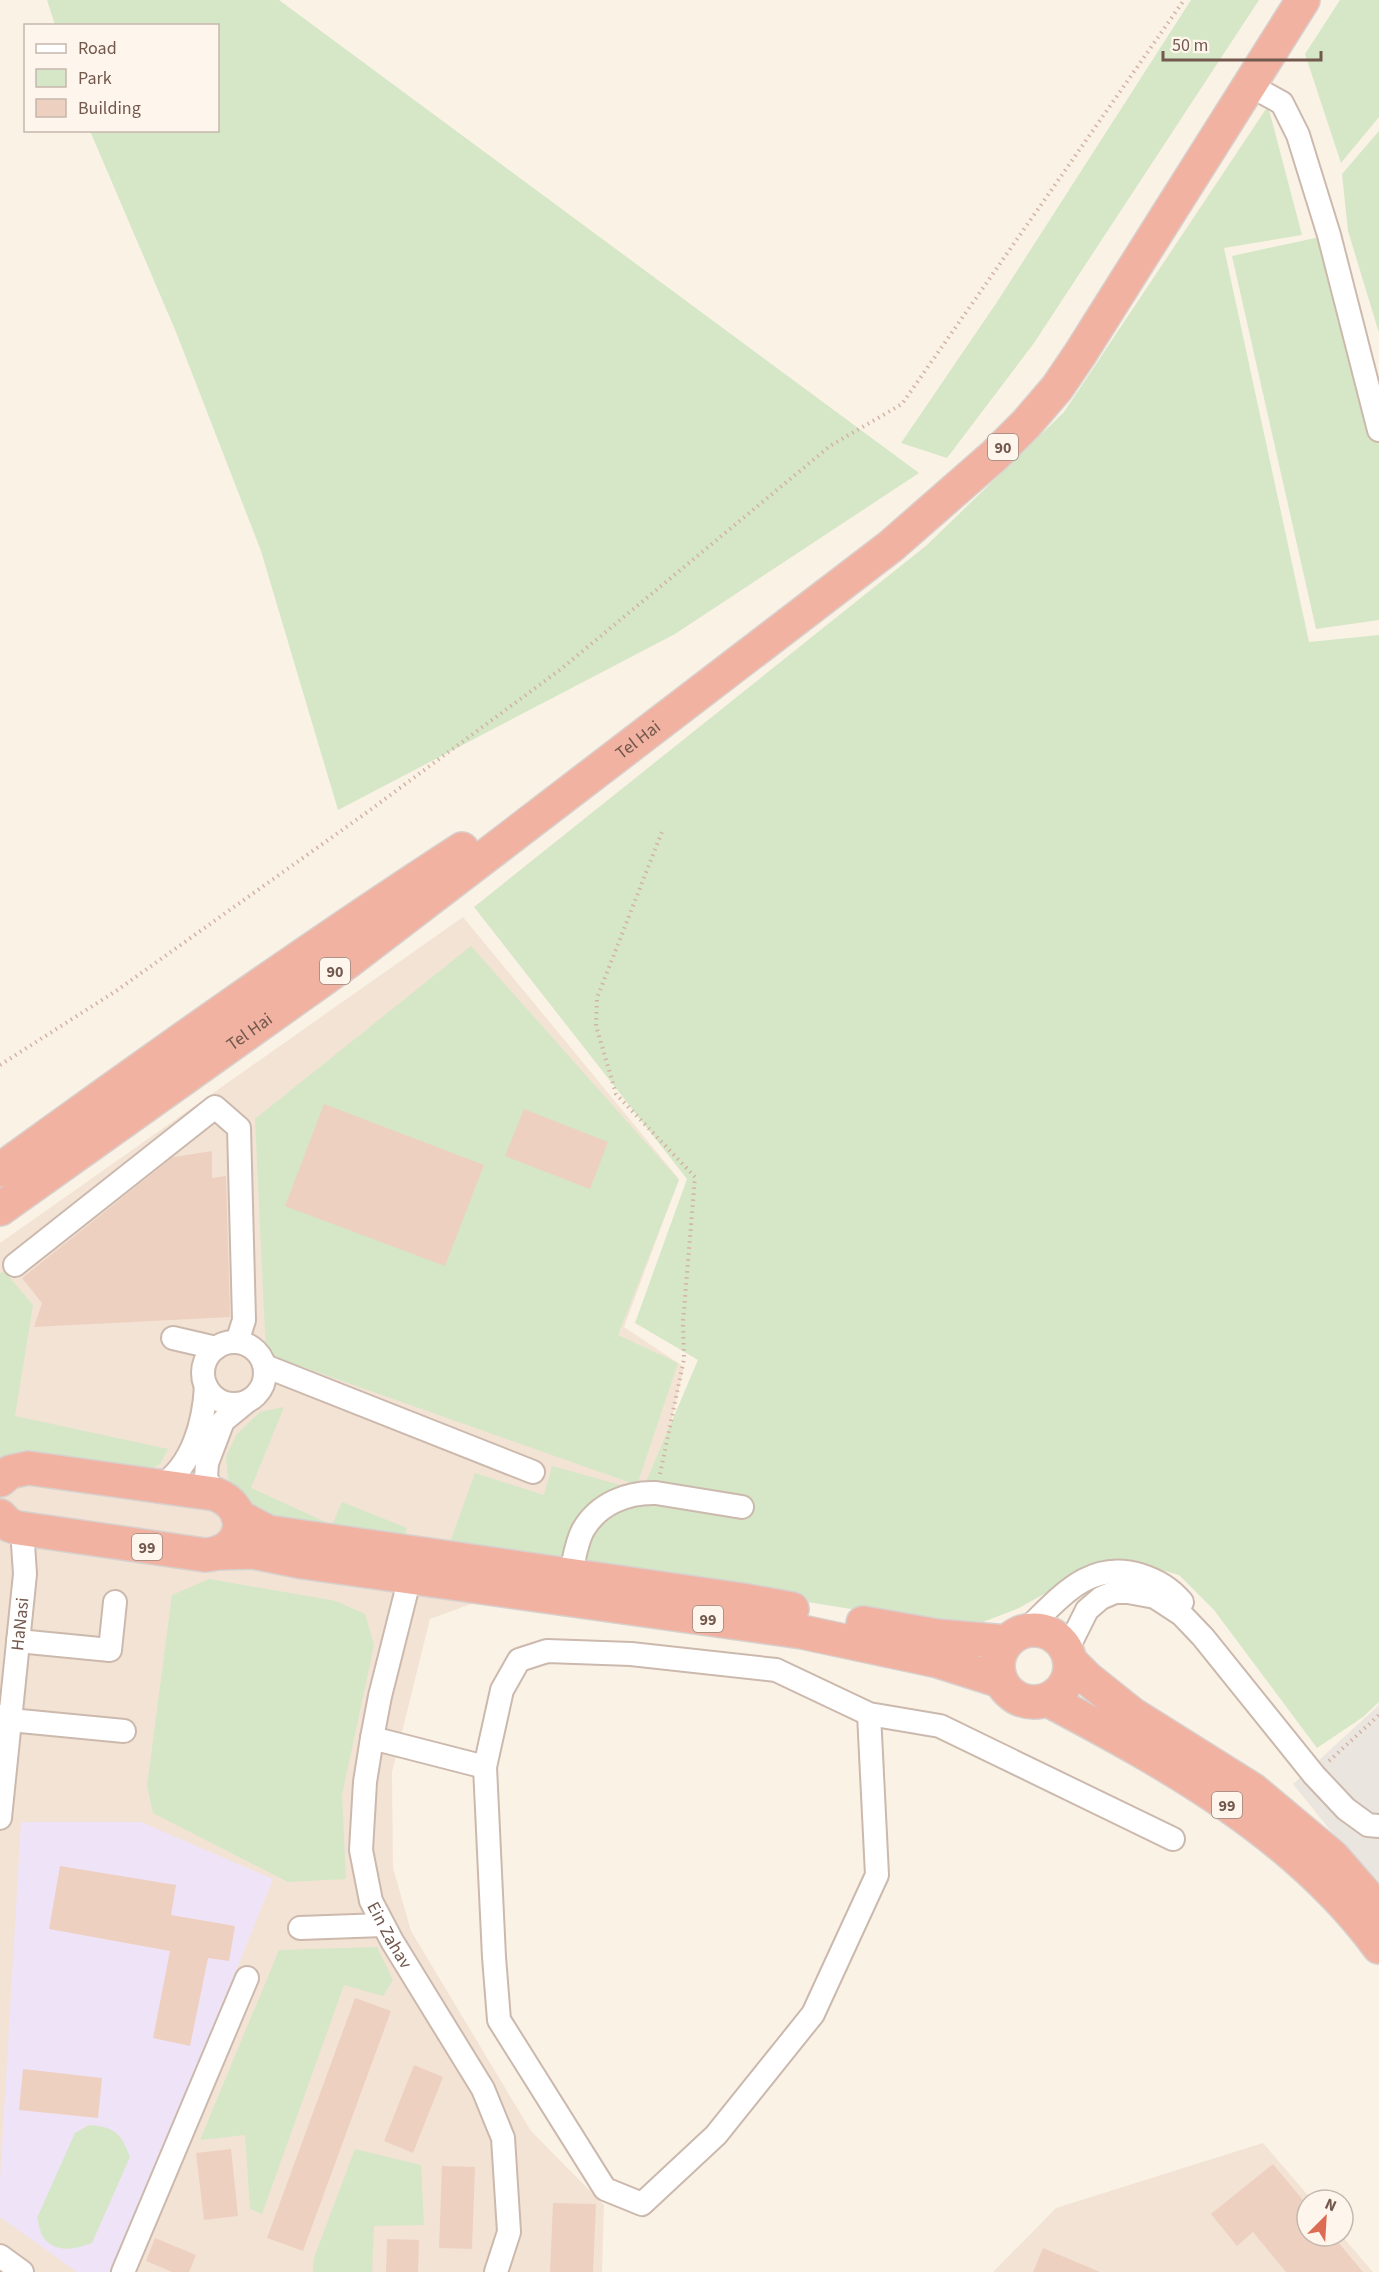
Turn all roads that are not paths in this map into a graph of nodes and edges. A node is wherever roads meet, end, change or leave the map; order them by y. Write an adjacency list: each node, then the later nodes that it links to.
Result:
1 (1303, 0): 2 (highway, 90)
2 (1251, 86): 3 (street); 4 (highway, 90)
3 (1379, 430)
4 (660, 721): 5 (highway, Tel Hai / 90); 6 (highway, Tel Hai / 90)
5 (0, 1170)
6 (0, 1209)
7 (15, 1265): 9 (street)
8 (173, 1338): 9 (street)
9 (226, 1345): 10 (street); 11 (street)
10 (264, 1366): 12 (street); 13 (street)
11 (206, 1386): 12 (street); 15 (street)
12 (245, 1403): 16 (street)
13 (533, 1472)
14 (1, 1479): 15 (highway)
15 (161, 1486): 16 (highway)
16 (215, 1494): 18 (highway, 99)
17 (742, 1507): 22 (street)
18 (238, 1516): 20 (highway); 22 (highway, 99)
19 (15, 1523): 20 (highway, 99); 26 (street, HaNasi)
20 (219, 1553): 21 (highway, 99)
21 (411, 1576): 28 (highway, 99); 33 (street, Ein Zahav)
22 (570, 1576): 24 (highway, 99)
23 (115, 1602): 26 (street)
24 (1016, 1636): 25 (street); 27 (highway, 99); 28 (highway)
25 (1203, 1637): 27 (street); 36 (street)
26 (18, 1641): 31 (street, HaNasi)
27 (1069, 1656): 29 (highway); 38 (highway, 99)
28 (1001, 1681): 29 (highway, 99)
29 (1048, 1700): 41 (highway, 99)
30 (869, 1714): 34 (street); 34 (street); 37 (street)
31 (5, 1718): 32 (street); 35 (street, HaNasi)
32 (124, 1731)
33 (372, 1738): 34 (street); 39 (street, Ein Zahav)
34 (485, 1767)
35 (0, 1818)
36 (1379, 1826)
37 (1173, 1839)
38 (1379, 1910)
39 (383, 1925): 40 (street); 46 (street, Ein Zahav)
40 (300, 1928)
41 (1379, 1947)
42 (246, 1978): 45 (street)
43 (0, 2256): 44 (street)
44 (22, 2272)
45 (123, 2272)
46 (496, 2272)

